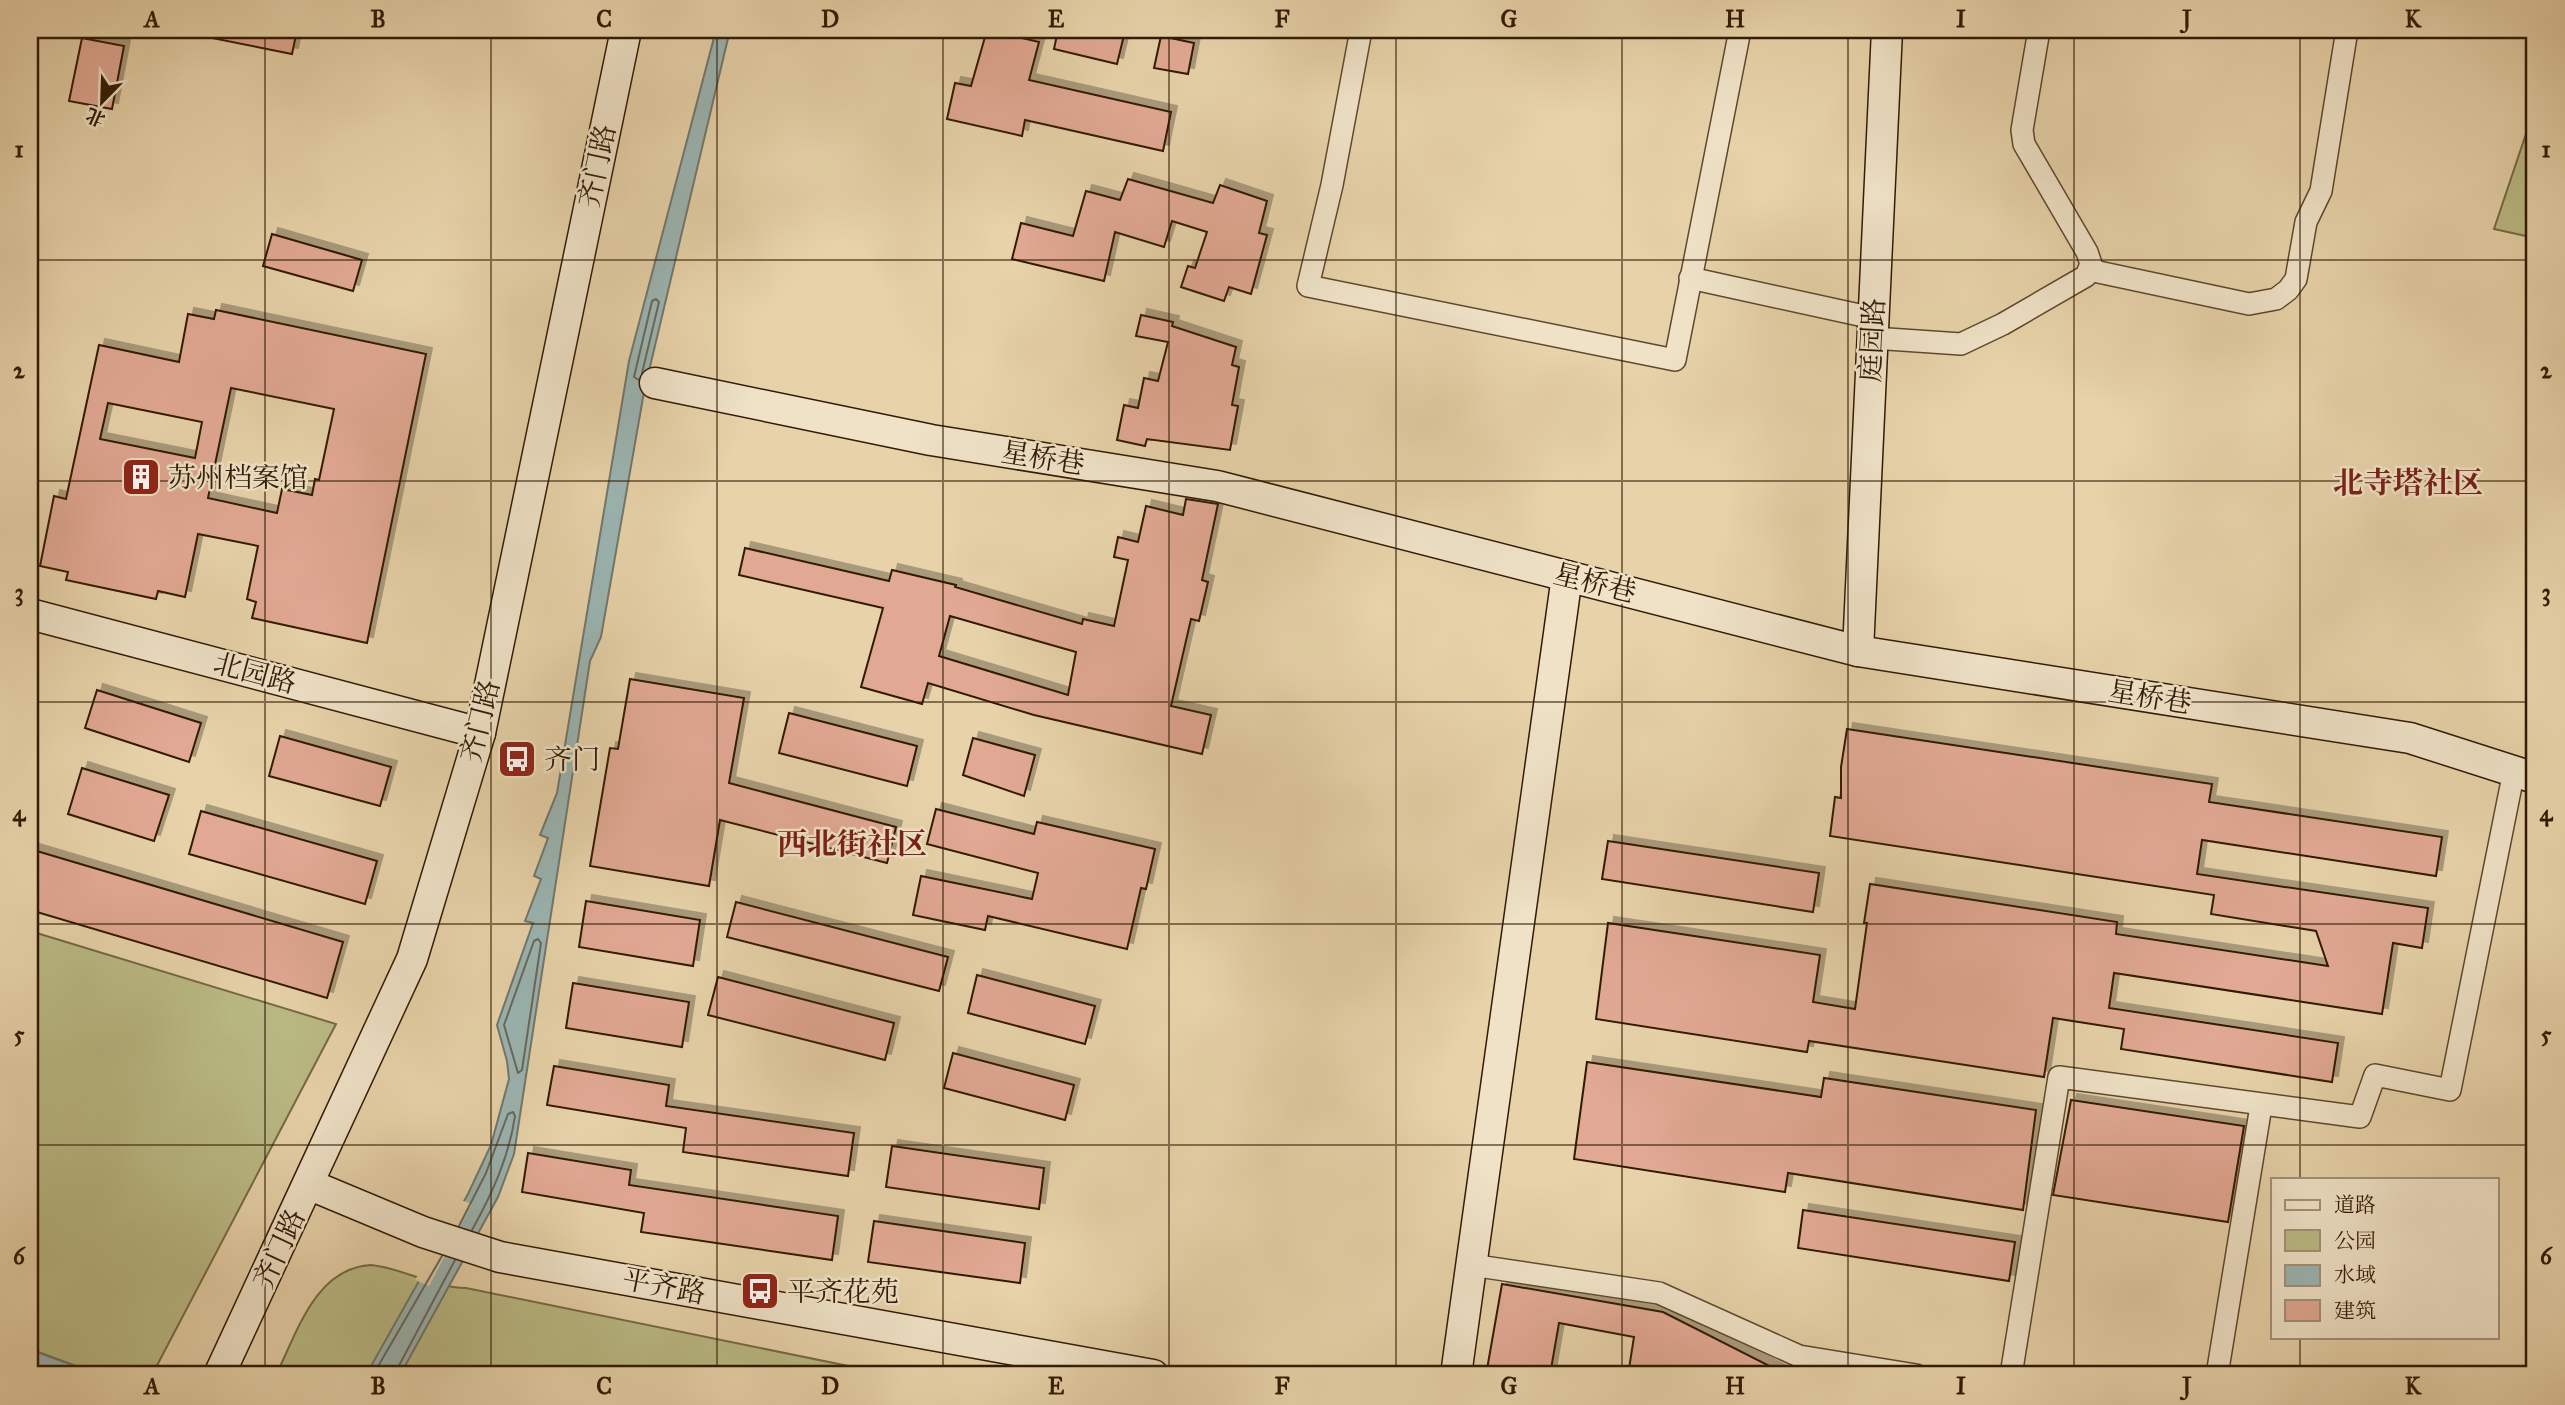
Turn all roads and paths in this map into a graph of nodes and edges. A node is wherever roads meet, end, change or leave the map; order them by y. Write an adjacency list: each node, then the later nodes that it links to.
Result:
1 (626, 30): 14 (street, 齐门路)
2 (1361, 30): 8 (street)
3 (1740, 30): 8 (street)
4 (1887, 30): 9 (street, 庭园路)
5 (2039, 30): 7 (street)
6 (2346, 36): 7 (street)
7 (2089, 270): 9 (street)
8 (1690, 278): 9 (street)
9 (1873, 328): 13 (street, 庭园路)
10 (655, 383): 11 (street, 星桥巷)
11 (1567, 576): 13 (street, 星桥巷); 18 (street)
12 (30, 614): 14 (street, 北园路)
13 (1858, 651): 15 (street, 星桥巷)
14 (480, 733): 17 (street, 齐门路)
15 (2524, 775): 16 (street)
16 (2261, 1106): 23 (street); 24 (street)
17 (308, 1184): 19 (street, 齐门路); 20 (street, 平齐路)
18 (1471, 1265): 21 (street); 22 (street)
19 (219, 1375)
20 (1153, 1375)
21 (1456, 1375)
22 (1916, 1375)
23 (2011, 1375)
24 (2217, 1375)

